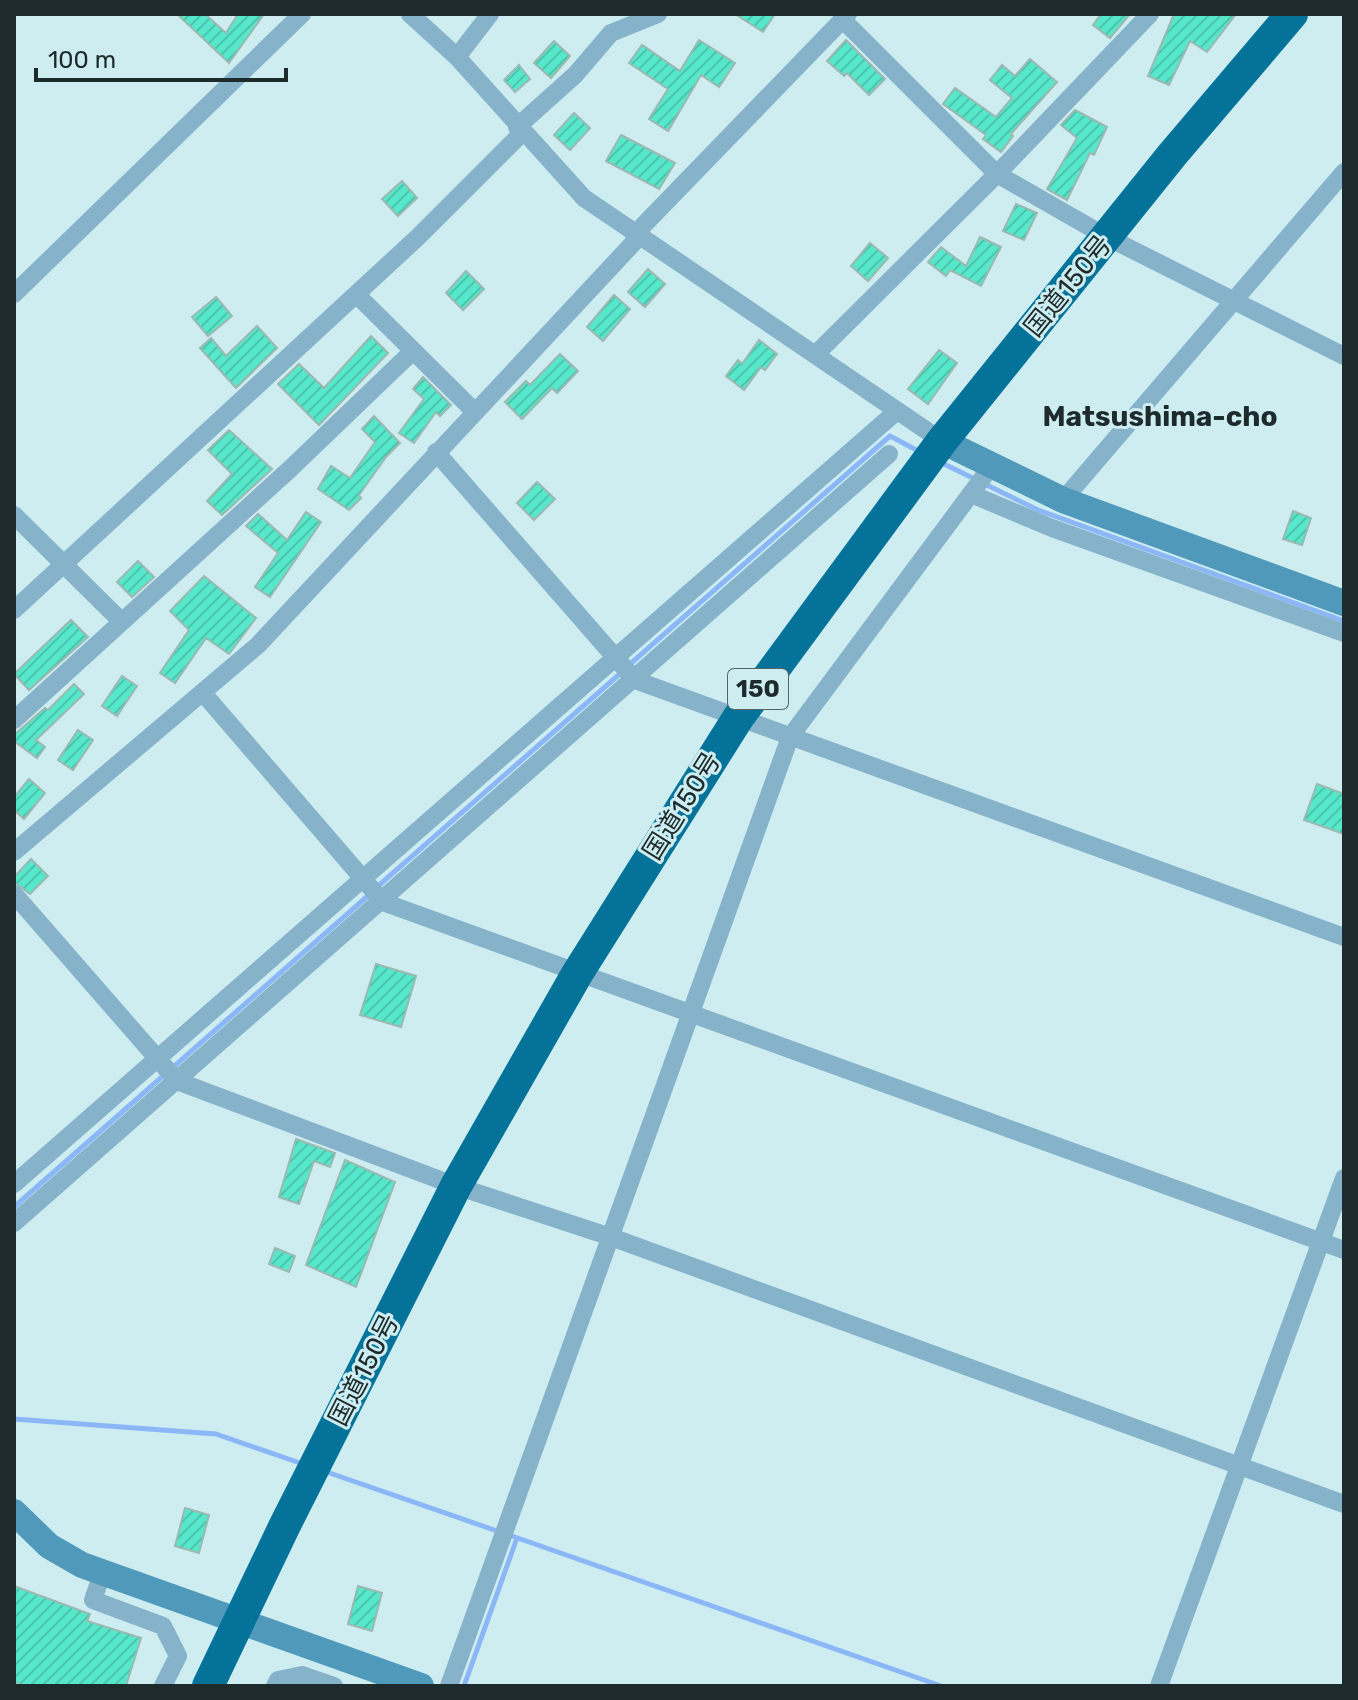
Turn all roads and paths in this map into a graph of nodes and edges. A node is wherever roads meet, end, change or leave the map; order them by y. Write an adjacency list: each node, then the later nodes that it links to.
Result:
1 (302, 14): 14 (street)
2 (410, 14): 8 (street)
3 (490, 14): 8 (street)
4 (658, 14): 9 (street)
5 (1150, 14): 11 (street)
6 (1292, 14): 13 (highway, 国道150号 / 150)
7 (845, 17): 11 (street); 12 (street)
8 (457, 57): 9 (street)
9 (520, 130): 12 (street); 15 (street)
10 (1344, 172): 16 (street)
11 (997, 174): 13 (street); 18 (street)
12 (636, 236): 18 (street); 20 (street)
13 (1107, 237): 16 (street); 22 (highway, 国道150号 / 150)
14 (14, 294)
15 (356, 294): 17 (street); 31 (street)
16 (1235, 300): 19 (street); 29 (street)
17 (413, 351): 20 (street); 34 (street)
18 (815, 355): 21 (street)
19 (1344, 356)
20 (474, 411): 23 (street)
21 (897, 411): 22 (street); 26 (street)
22 (942, 441): 25 (street); 39 (highway, 国道150号 / 150)
23 (436, 452): 36 (street); 38 (street)
24 (889, 454): 28 (street)
25 (990, 468): 27 (street); 29 (street)
26 (820, 478): 28 (street); 36 (street)
27 (971, 494): 35 (street); 41 (street)
28 (839, 499): 37 (street)
29 (1063, 500): 32 (street)
30 (14, 515): 31 (street)
31 (63, 565): 33 (street); 34 (street)
32 (1344, 603)
33 (14, 610)
34 (122, 622): 40 (street)
35 (1344, 633)
36 (615, 658): 37 (street); 43 (street)
37 (635, 680): 39 (street); 45 (street)
38 (203, 693): 42 (street); 43 (street)
39 (738, 718): 41 (street); 47 (highway, 国道150号 / 150)
40 (14, 720)
41 (790, 737): 46 (street); 48 (street)
42 (14, 852)
43 (364, 880): 45 (street); 49 (street)
44 (14, 894): 49 (street)
45 (383, 902): 47 (street); 50 (street)
46 (1344, 937)
47 (577, 974): 48 (street); 53 (highway, 国道150号 / 150)
48 (690, 1015): 55 (street); 56 (street)
49 (158, 1059): 50 (street); 52 (street)
50 (177, 1081): 53 (street); 54 (street)
51 (1344, 1178): 56 (street)
52 (14, 1184)
53 (456, 1186): 55 (street); 62 (highway, 国道150号 / 150)
54 (14, 1223)
55 (611, 1237): 58 (street); 68 (street)
56 (1321, 1242): 57 (street); 58 (street)
57 (1344, 1250)
58 (1239, 1467): 59 (street); 69 (street)
59 (1344, 1504)
60 (14, 1512): 61 (street)
61 (103, 1571): 62 (street); 63 (street)
62 (241, 1621): 64 (highway, 国道150号 / 150); 67 (street)
63 (163, 1686)
64 (208, 1686)
65 (275, 1686): 66 (street)
66 (334, 1686)
67 (421, 1686)
68 (449, 1686)
69 (1159, 1686)

